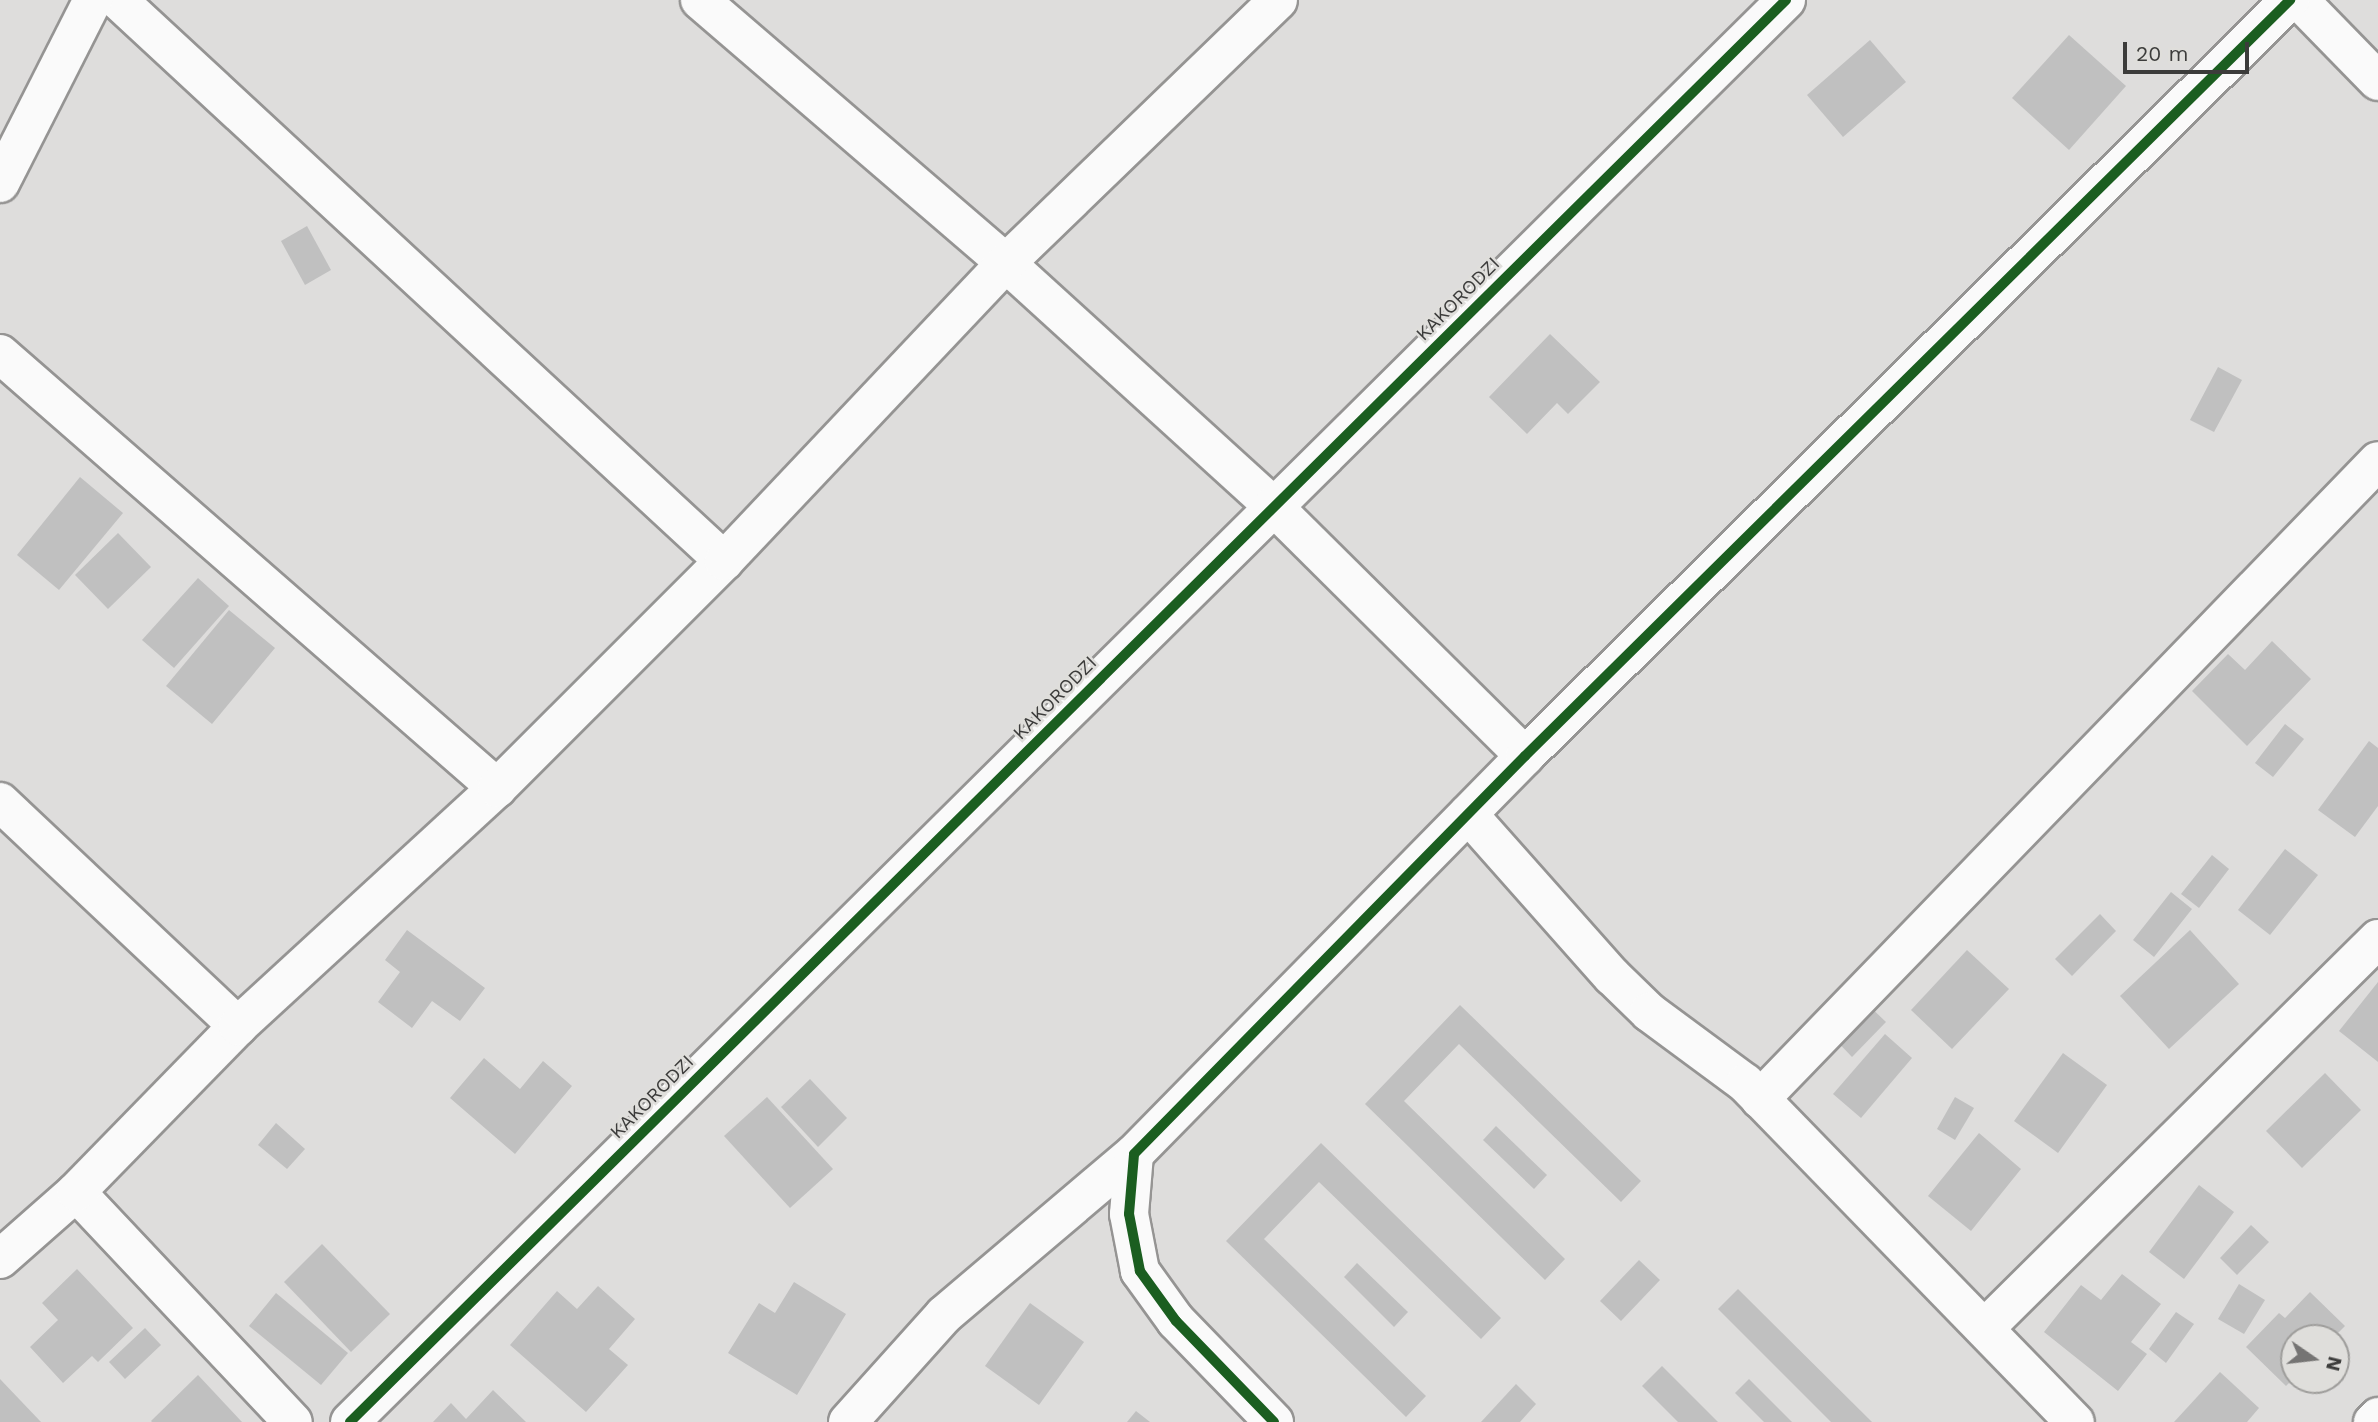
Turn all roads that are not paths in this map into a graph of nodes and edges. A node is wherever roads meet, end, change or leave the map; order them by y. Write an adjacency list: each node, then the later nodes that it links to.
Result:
1 (93, 0): 9 (street)
2 (118, 0): 14 (street)
3 (700, 0): 10 (street)
4 (1278, 0): 10 (street)
5 (1786, 0): 13 (street, KAKORODZI)
6 (2290, 0): 15 (street)
7 (2299, 0): 8 (street)
8 (2378, 81)
9 (0, 183)
10 (1006, 263): 13 (street); 14 (street)
11 (0, 354): 16 (street)
12 (2378, 461): 21 (street)
13 (1273, 506): 15 (street); 28 (street, KAKORODZI)
14 (724, 561): 16 (street)
15 (1525, 756): 18 (street)
16 (497, 788): 20 (street)
17 (0, 802): 20 (street)
18 (1468, 814): 21 (street); 22 (street)
19 (2378, 939): 25 (street)
20 (238, 1026): 23 (street)
21 (1760, 1098): 25 (street)
22 (1134, 1154): 29 (street); 30 (street)
23 (76, 1192): 24 (street); 27 (street)
24 (3, 1251)
25 (1985, 1328): 31 (street)
26 (2378, 1417): 32 (street)
27 (293, 1422)
28 (350, 1422)
29 (848, 1422)
30 (1274, 1422)
31 (2075, 1422)
32 (2373, 1422)

